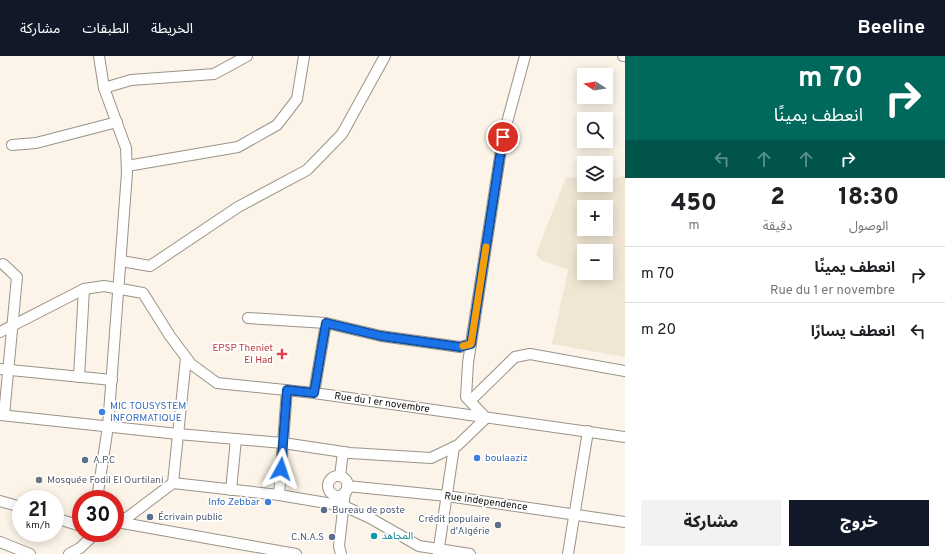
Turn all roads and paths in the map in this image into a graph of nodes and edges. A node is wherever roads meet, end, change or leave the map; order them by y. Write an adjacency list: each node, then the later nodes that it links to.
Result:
1 (99, 56): 6 (street)
2 (247, 56): 6 (street)
3 (304, 56): 9 (street)
4 (385, 56): 10 (street)
5 (525, 56): 18 (street)
6 (104, 88): 7 (street)
7 (116, 122): 8 (street); 9 (street)
8 (12, 145)
9 (127, 166): 10 (street)
10 (121, 261): 13 (street)
11 (2, 264): 16 (street)
12 (84, 289): 13 (street, Rue du 1 er novembre); 16 (street, Rue du 1 er novembre); 22 (street)
13 (119, 289): 19 (street, Rue du 1 er novembre); 23 (street)
14 (248, 318): 15 (street)
15 (326, 323): 18 (street); 25 (street)
16 (12, 326): 17 (street, Rue du 1 er novembre); 20 (street)
17 (0, 332)
18 (471, 344): 26 (street)
19 (186, 358): 24 (street, Rue du 1 er novembre); 31 (street)
20 (4, 369): 22 (street); 27 (street)
21 (625, 371): 26 (street)
22 (80, 377): 23 (street)
23 (112, 380): 29 (street)
24 (287, 390): 25 (street, Rue du 1 er novembre); 34 (street)
25 (314, 393): 28 (street, Rue du 1 er novembre)
26 (470, 401): 28 (street)
27 (2, 415): 29 (street)
28 (486, 418): 30 (street, Rue du 1 er novembre); 35 (street)
29 (108, 426): 31 (street); 40 (street)
30 (588, 431): 32 (street, Rue du 1 er novembre); 47 (street)
31 (178, 434): 33 (street); 38 (street)
32 (625, 437)
33 (236, 439): 34 (street); 41 (street)
34 (283, 443): 36 (street); 42 (street)
35 (454, 447): 36 (street); 43 (street)
36 (344, 452): 37 (street)
37 (340, 476): 39 (street); 39 (street)
38 (173, 483): 41 (street); 48 (street)
39 (346, 489): 43 (street, Rue Independence); 46 (street)
40 (97, 490)
41 (231, 490): 42 (street)
42 (279, 495): 46 (street)
43 (447, 496): 47 (street, Rue Independence); 54 (street)
44 (0, 500): 45 (street)
45 (12, 504)
46 (344, 506): 54 (street); 58 (street)
47 (574, 514): 49 (street, Rue Independence); 60 (street)
48 (124, 519)
49 (625, 522)
50 (124, 523): 57 (street)
51 (0, 542): 55 (street)
52 (88, 542): 53 (street)
53 (80, 551): 56 (street)
54 (438, 552): 59 (street)
55 (30, 554)
56 (69, 554)
57 (296, 554)
58 (341, 554)
59 (470, 554)
60 (568, 554)

